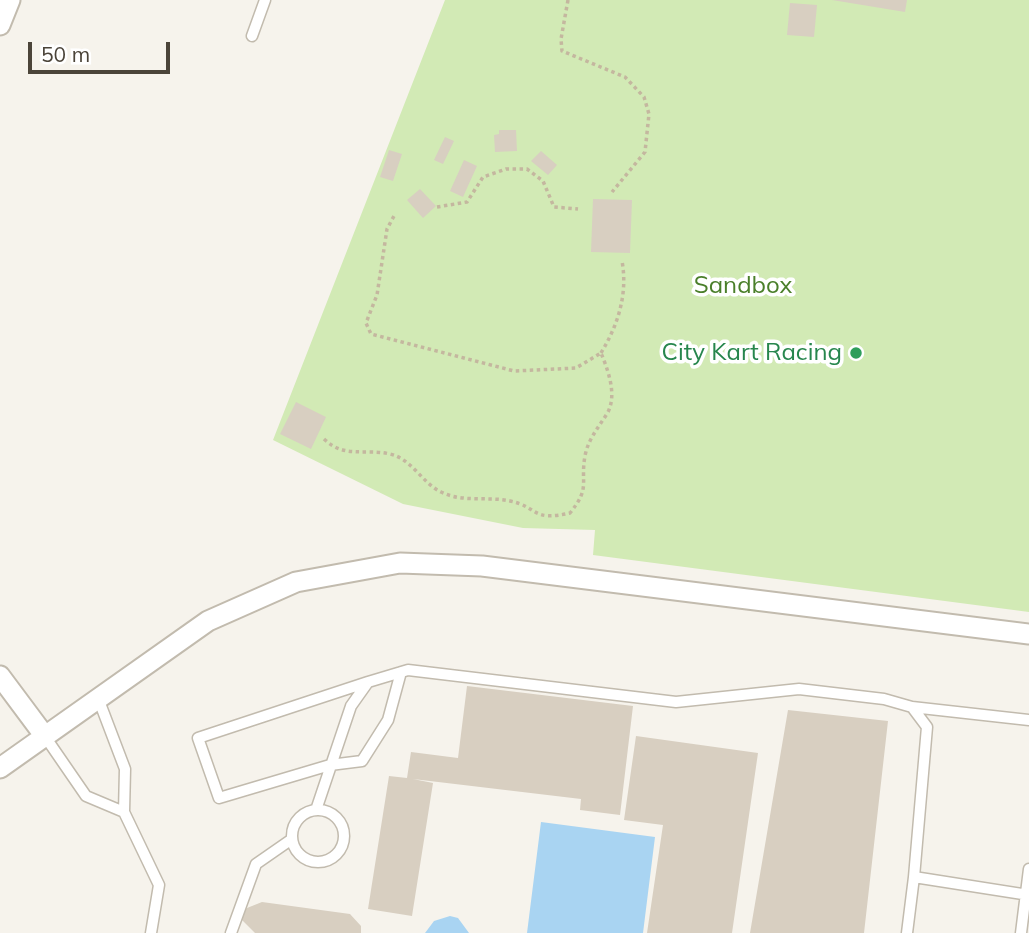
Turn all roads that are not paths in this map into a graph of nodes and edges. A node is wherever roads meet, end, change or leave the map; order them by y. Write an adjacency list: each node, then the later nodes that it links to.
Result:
1 (10, 0): 3 (street)
2 (265, 0): 4 (lane)
3 (0, 25)
4 (252, 36)
5 (1029, 634): 9 (street)
6 (401, 671): 8 (lane); 10 (lane); 13 (lane)
7 (0, 676): 12 (street)
8 (368, 682): 13 (lane); 13 (lane)
9 (98, 697): 12 (street); 16 (lane)
10 (912, 707): 11 (lane); 19 (lane)
11 (1029, 720)
12 (44, 735): 14 (street); 16 (lane)
13 (330, 765): 15 (lane)
14 (0, 768)
15 (316, 810): 17 (lane); 17 (lane)
16 (124, 812): 21 (lane)
17 (292, 839): 22 (lane)
18 (1029, 869): 20 (lane)
19 (914, 877): 20 (lane); 23 (lane)
20 (1028, 895): 24 (lane)
21 (151, 933)
22 (231, 933)
23 (907, 933)
24 (1021, 933)

